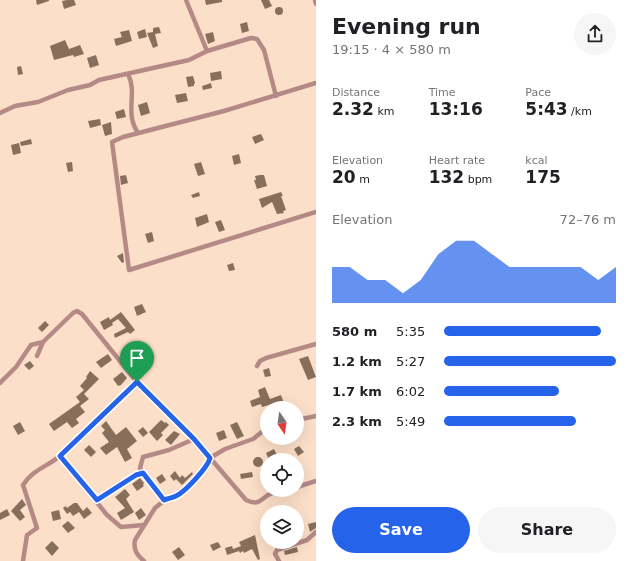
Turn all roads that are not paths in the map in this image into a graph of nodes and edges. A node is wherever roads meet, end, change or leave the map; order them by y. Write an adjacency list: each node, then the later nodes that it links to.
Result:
1 (186, 0): 4 (street)
2 (315, 0): 3 (street)
3 (316, 4)
4 (206, 50): 5 (street); 7 (street)
5 (128, 74): 8 (street); 9 (street)
6 (316, 83): 7 (street)
7 (276, 96): 9 (street)
8 (0, 113)
9 (138, 133): 10 (street)
10 (316, 212)
11 (43, 342): 13 (street); 15 (street); 16 (street)
12 (316, 344): 14 (street)
13 (37, 356)
14 (257, 366)
15 (137, 382): 20 (street); 21 (street)
16 (0, 383)
17 (316, 416): 18 (street)
18 (304, 419)
19 (260, 434): 22 (street)
20 (194, 439): 22 (street); 23 (street)
21 (60, 456): 27 (street); 31 (street)
22 (210, 458): 26 (street); 28 (street)
23 (143, 473): 27 (street); 28 (street)
24 (316, 481): 25 (street)
25 (304, 485)
26 (266, 497)
27 (97, 500): 29 (street)
28 (164, 500): 29 (street)
29 (144, 525): 32 (street)
30 (316, 532): 33 (street)
31 (23, 561)
32 (144, 561)
33 (279, 561)

